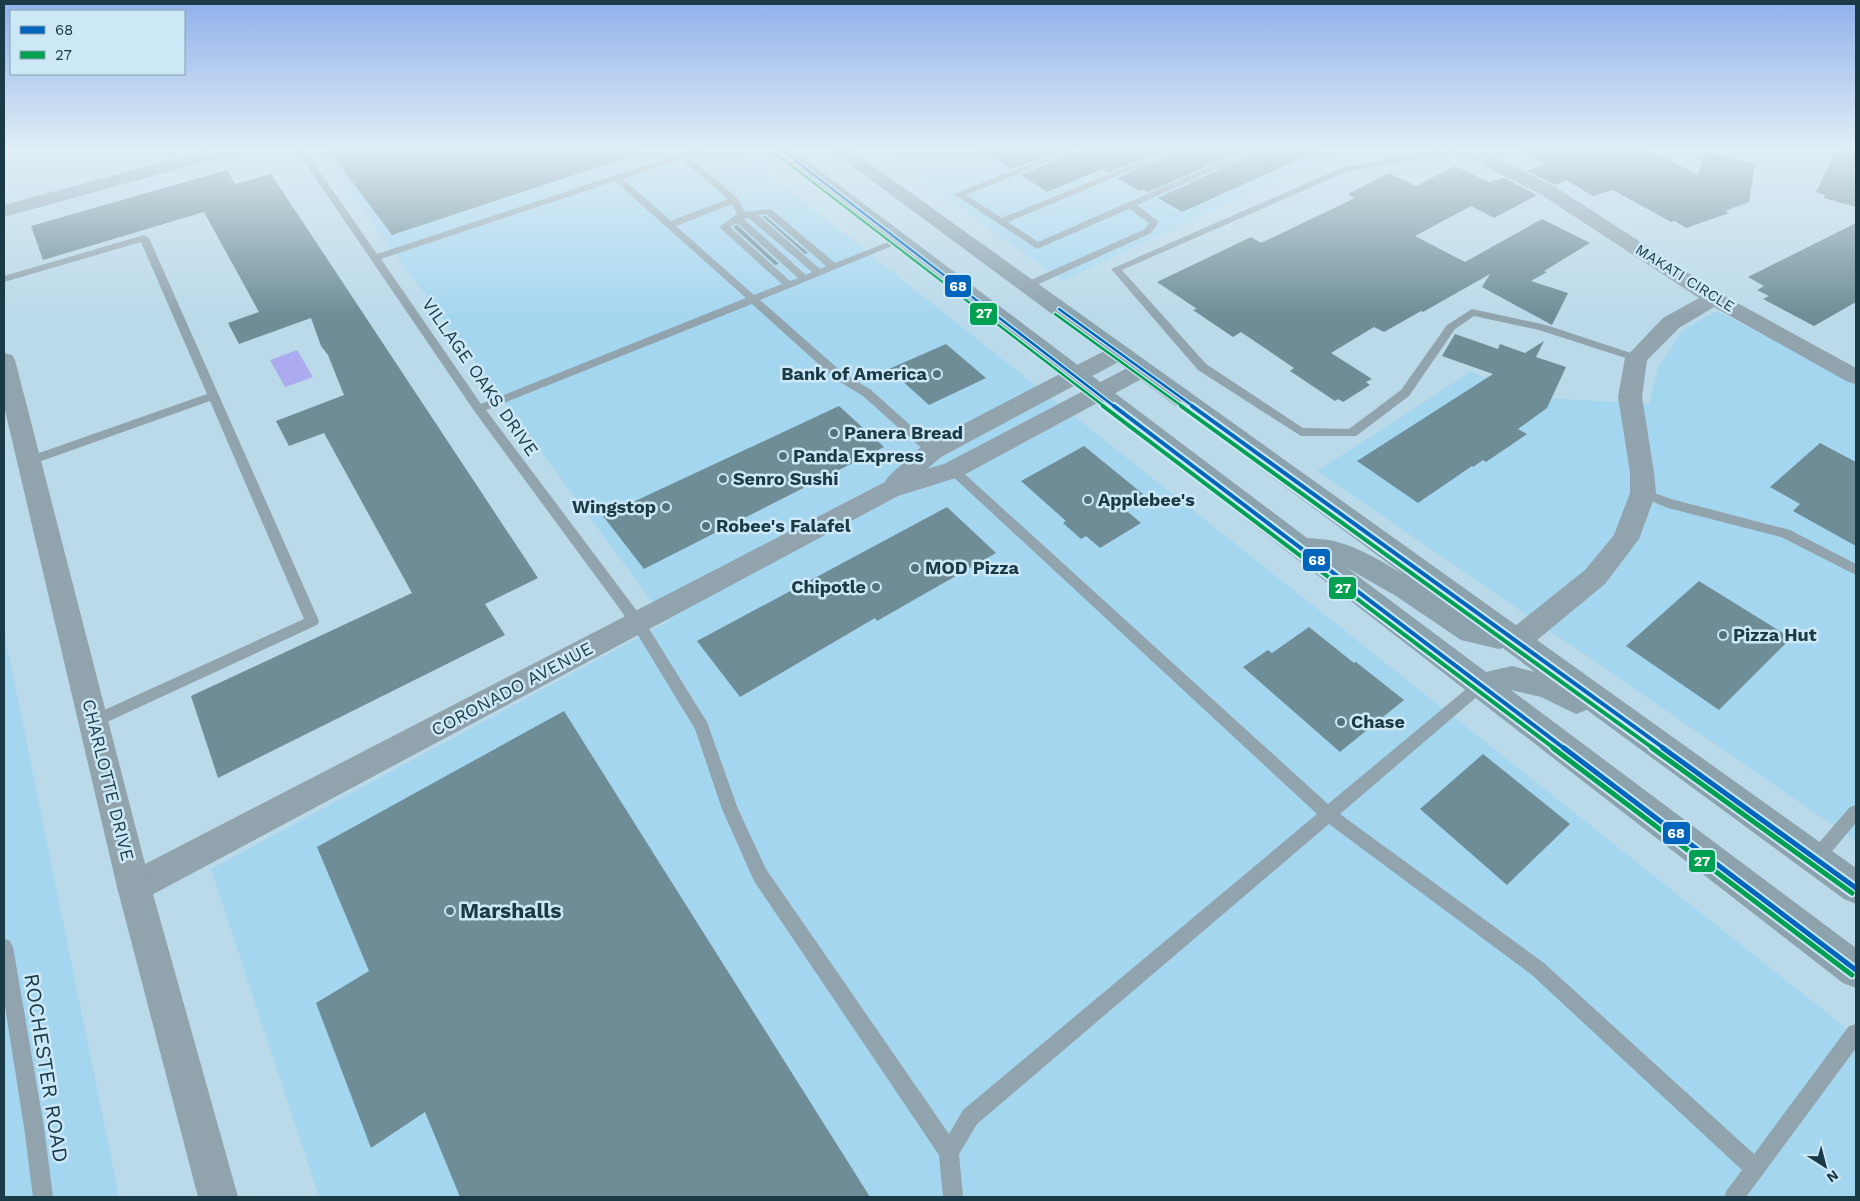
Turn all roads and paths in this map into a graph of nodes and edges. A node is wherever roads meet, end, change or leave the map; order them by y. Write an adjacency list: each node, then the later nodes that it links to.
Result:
1 (29, 204): 14 (street)
2 (338, 204): 19 (lane, VILLAGE OAKS DRIVE)
3 (539, 204): 19 (lane)
4 (646, 204): 17 (lane)
5 (724, 204): 17 (lane)
6 (736, 204): 15 (lane)
7 (852, 204): 18 (main road)
8 (914, 204): 25 (main road)
9 (974, 204): 16 (lane)
10 (1044, 204): 16 (lane)
11 (1266, 204): 29 (lane)
12 (1569, 204): 26 (street, MAKATI CIRCLE)
13 (1130, 205): 16 (lane); 25 (lane)
14 (4, 211)
15 (742, 215): 20 (lane); 21 (lane); 22 (lane); 24 (lane)
16 (1001, 222)
17 (670, 225): 27 (lane)
18 (899, 240): 20 (lane); 33 (main road)
19 (376, 258): 35 (lane, VILLAGE OAKS DRIVE)
20 (833, 267): 21 (lane)
21 (819, 273): 22 (lane)
22 (805, 278): 24 (lane)
23 (4, 279): 34 (lane)
24 (789, 285): 27 (lane)
25 (1026, 286): 28 (main road)
26 (1714, 298): 29 (street); 32 (street, MAKATI CIRCLE)
27 (753, 299): 35 (lane); 36 (lane)
28 (1118, 353): 31 (main road); 33 (street, CORONADO AVENUE)
29 (1636, 358): 40 (street)
30 (4, 360): 37 (street, CHARLOTTE DRIVE)
31 (1142, 370): 33 (street, CORONADO AVENUE); 44 (main road)
32 (1856, 377)
33 (1086, 385): 36 (street, CORONADO AVENUE); 38 (street, CORONADO AVENUE); 41 (main road)
34 (212, 396): 37 (lane); 46 (lane)
35 (479, 409): 43 (lane, VILLAGE OAKS DRIVE)
36 (932, 452): 39 (street, CORONADO AVENUE)
37 (29, 461): 46 (street, CHARLOTTE DRIVE)
38 (953, 470): 39 (street, CORONADO AVENUE); 49 (lane)
39 (889, 490): 43 (street, CORONADO AVENUE)
40 (1642, 493): 42 (lane); 44 (street)
41 (1300, 547): 44 (main road); 45 (main road)
42 (1856, 570)
43 (638, 623): 51 (street, CORONADO AVENUE); 56 (lane, VILLAGE OAKS DRIVE)
44 (1515, 642): 47 (main road)
45 (1481, 685): 47 (main road); 49 (lane); 54 (main road)
46 (94, 722): 51 (street, CHARLOTTE DRIVE)
47 (1720, 790): 50 (main road)
48 (1856, 812): 50 (lane)
49 (1328, 814): 56 (lane); 57 (lane)
50 (1816, 858): 52 (main road)
51 (134, 886): 59 (street, CHARLOTTE DRIVE)
52 (1856, 888)
53 (4, 955): 58 (lane, ROCHESTER ROAD)
54 (1856, 970)
55 (1856, 1033): 57 (lane)
56 (949, 1152): 60 (lane)
57 (1755, 1169): 61 (lane)
58 (43, 1197)
59 (218, 1197)
60 (953, 1197)
61 (1734, 1197)

